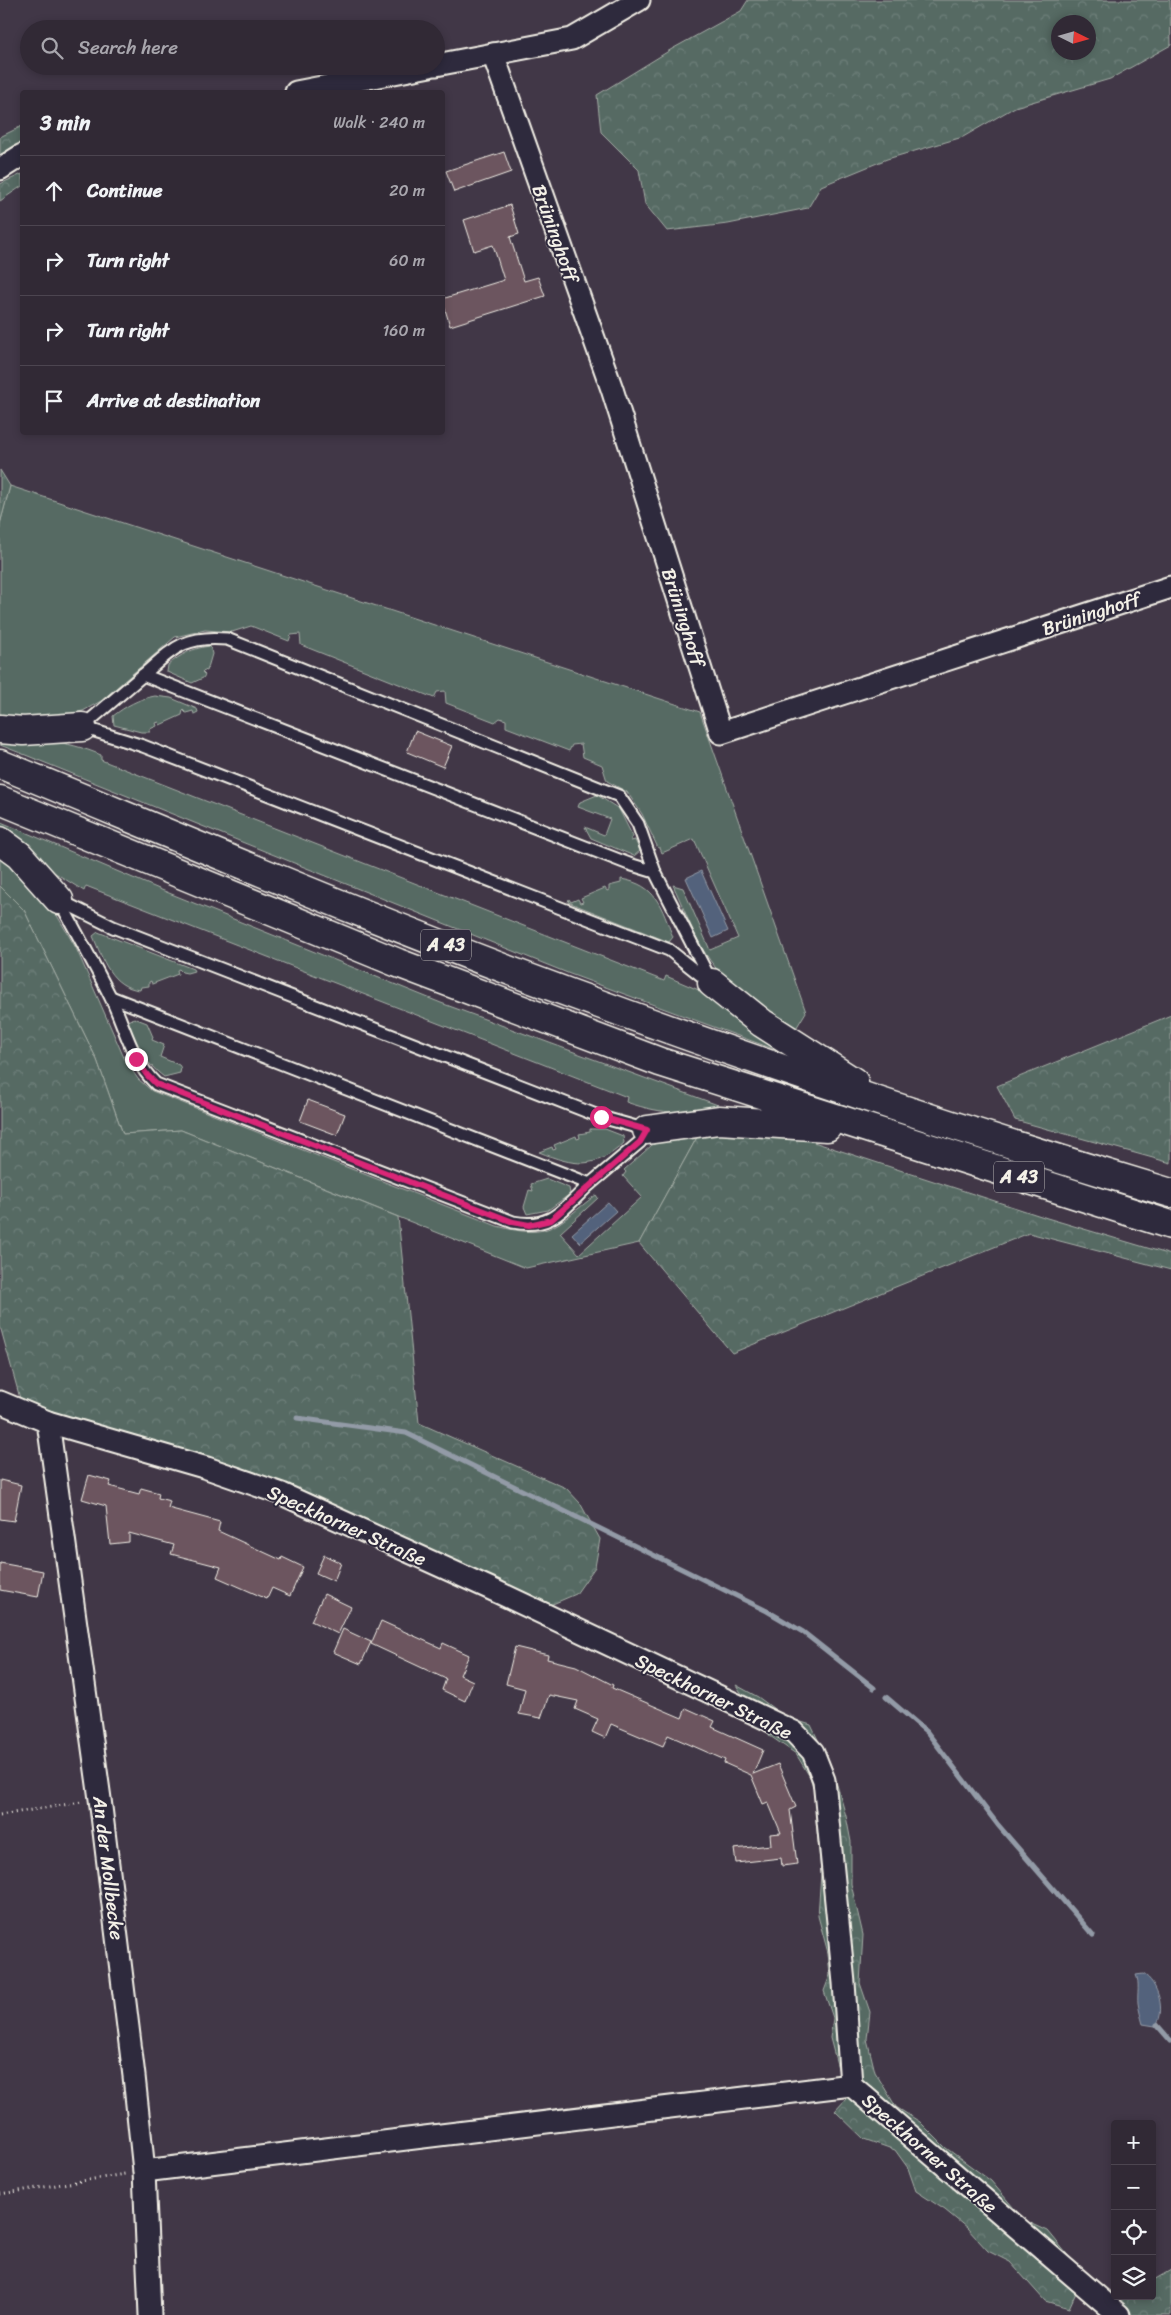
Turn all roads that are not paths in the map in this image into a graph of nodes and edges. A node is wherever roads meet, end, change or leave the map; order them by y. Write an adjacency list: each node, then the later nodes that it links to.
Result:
1 (639, 0): 2 (street)
2 (493, 54): 3 (street); 8 (street, Brüninghoff)
3 (445, 63)
4 (384, 75): 5 (street)
5 (306, 90)
6 (20, 157): 7 (street)
7 (0, 168)
8 (1171, 587)
9 (142, 675): 10 (lane); 15 (lane); 15 (lane)
10 (82, 727): 11 (highway); 17 (lane)
11 (0, 728)
12 (0, 764): 19 (highway, A 43)
13 (0, 800): 20 (highway, A 43)
14 (0, 842): 16 (highway)
15 (655, 872): 17 (lane)
16 (59, 900): 18 (lane); 21 (lane)
17 (712, 983): 19 (highway)
18 (110, 997): 22 (lane); 22 (lane)
19 (899, 1108): 23 (highway, A 43)
20 (867, 1129): 21 (highway); 24 (highway, A 43)
21 (647, 1130): 22 (lane)
22 (590, 1184)
23 (1171, 1193)
24 (1171, 1225)
25 (0, 1402): 26 (street, Speckhorner Straße)
26 (48, 1422): 27 (street, Speckhorner Straße); 28 (street, An der Mollbecke)
27 (851, 2085): 28 (street); 30 (street, Speckhorner Straße)
28 (144, 2171): 29 (street, An der Mollbecke)
29 (150, 2315)
30 (1119, 2315)

